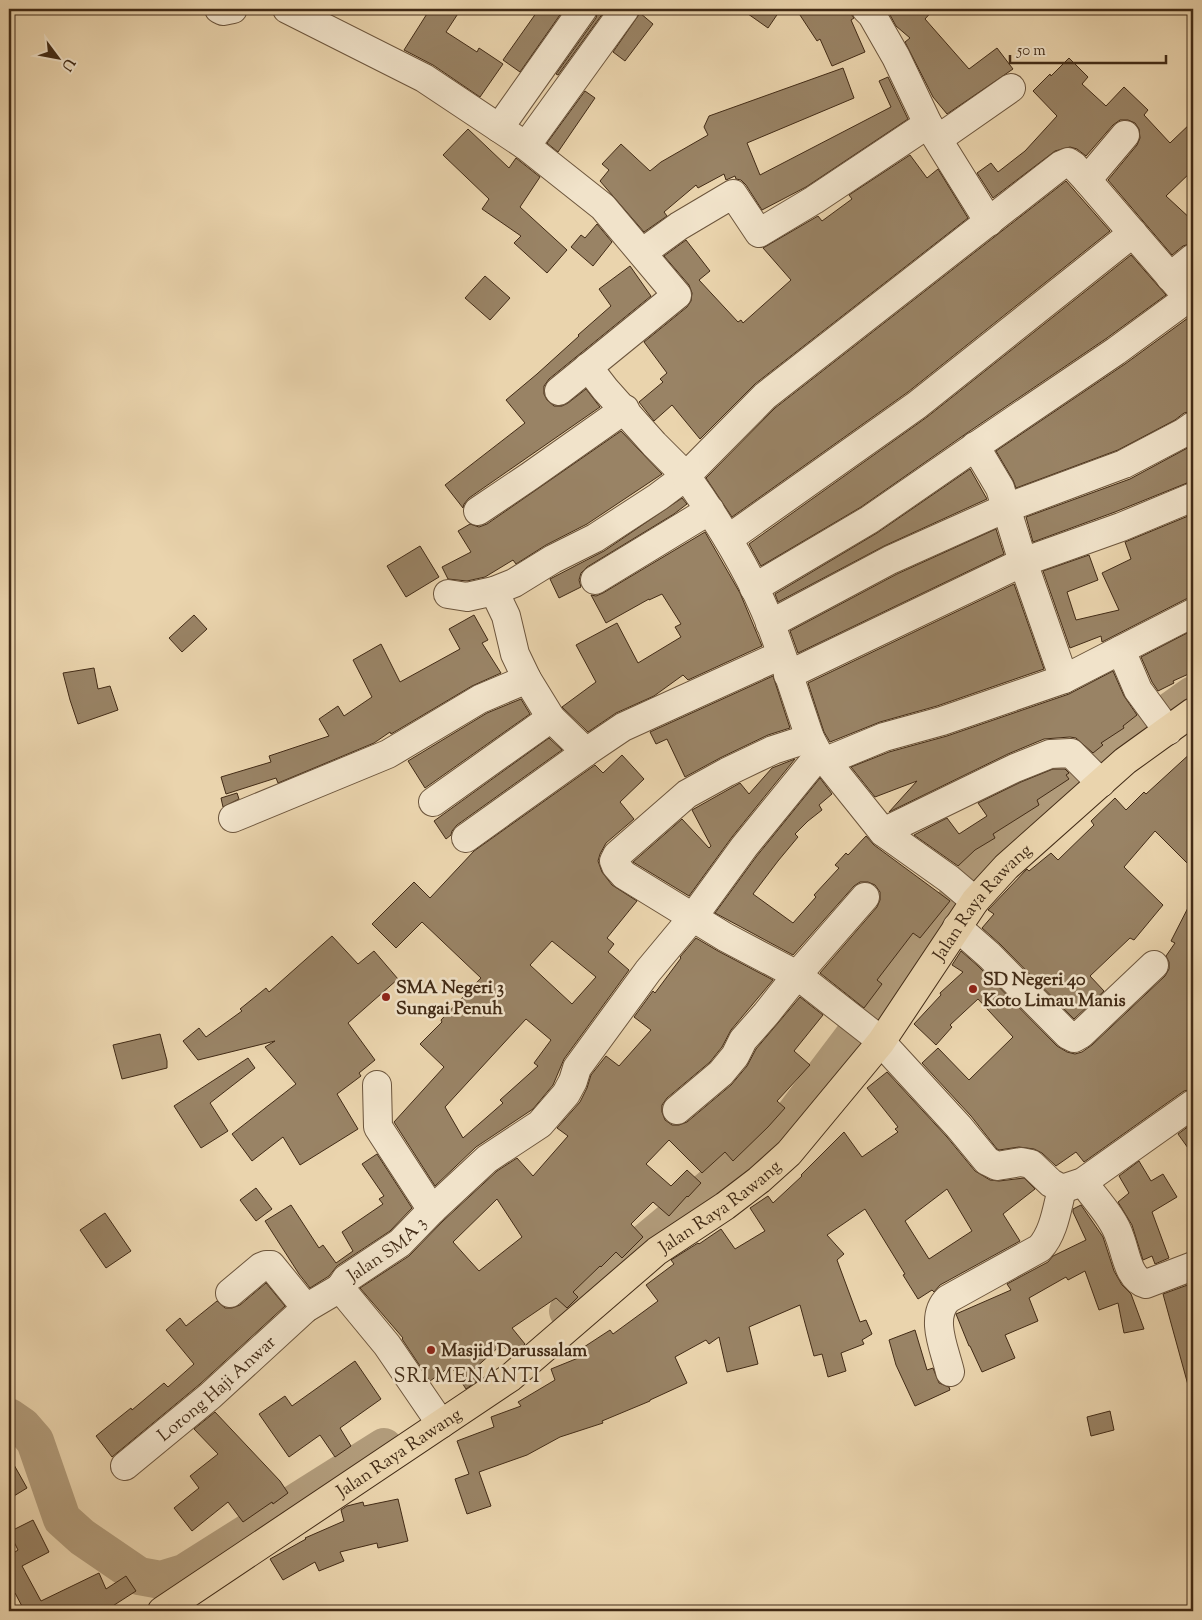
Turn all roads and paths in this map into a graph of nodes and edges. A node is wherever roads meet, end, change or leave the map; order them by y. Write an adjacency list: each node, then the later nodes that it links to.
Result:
1 (219, 9): 2 (street)
2 (234, 9)
3 (287, 9): 8 (street)
4 (582, 9): 8 (street)
5 (625, 9): 11 (street)
6 (878, 14): 9 (street)
7 (1011, 88): 9 (street)
8 (499, 128): 11 (street)
9 (933, 131): 13 (street); 15 (street)
10 (1125, 135): 12 (street)
11 (526, 146): 15 (street)
12 (1087, 180): 13 (street); 14 (street)
13 (989, 222): 24 (street)
14 (1132, 233): 17 (street); 29 (street)
15 (642, 252): 19 (street)
16 (1193, 258): 17 (street)
17 (1170, 276): 18 (street)
18 (1191, 300): 23 (street)
19 (588, 367): 20 (street); 21 (street)
20 (558, 391)
21 (625, 410): 24 (street); 28 (street)
22 (1193, 426): 26 (street)
23 (975, 446): 26 (street); 32 (street)
24 (686, 476): 27 (street); 33 (street)
25 (1193, 497): 30 (street)
26 (1006, 508): 30 (street); 36 (street)
27 (710, 510): 29 (street); 31 (street)
28 (478, 511)
29 (728, 539): 32 (street)
30 (1023, 562): 38 (street); 40 (street)
31 (595, 580)
32 (754, 588): 36 (street)
33 (494, 591): 34 (street); 39 (street)
34 (448, 594)
35 (1193, 613): 37 (street)
36 (770, 624): 38 (street)
37 (1121, 650): 40 (street); 43 (street)
38 (784, 665): 44 (street); 45 (street)
39 (527, 679): 42 (street); 48 (street)
40 (1064, 679): 44 (street)
41 (1193, 712): 43 (main road, Jalan Raya Rawang)
42 (551, 718): 45 (street); 47 (street)
43 (1160, 720): 46 (main road, Jalan Raya Rawang)
44 (818, 751): 49 (street); 53 (street); 53 (street)
45 (586, 752): 50 (street)
46 (1101, 783): 49 (street); 51 (main road, Jalan Raya Rawang)
47 (433, 802)
48 (233, 818)
49 (883, 832): 51 (street)
50 (466, 838)
51 (964, 892): 54 (main road, Jalan Raya Rawang)
52 (865, 897): 56 (street)
53 (693, 917): 56 (street); 62 (street)
54 (957, 927): 55 (street); 57 (main road, Jalan Raya Rawang)
55 (1154, 965)
56 (797, 975): 57 (street); 60 (street)
57 (868, 1031): 61 (street); 68 (main road, Jalan Raya Rawang)
58 (377, 1085): 62 (street, Jalan SMA 3)
59 (1193, 1104): 61 (street)
60 (677, 1110)
61 (1073, 1186): 63 (street); 67 (street)
62 (432, 1210): 64 (street, Jalan SMA 3)
63 (1193, 1266)
64 (340, 1288): 66 (street, Lorong Haji Anwar); 68 (street, Jalan SMA 3)
65 (230, 1293): 66 (street)
66 (306, 1308): 69 (street, Lorong Haji Anwar)
67 (950, 1372)
68 (435, 1416): 70 (main road, Jalan Raya Rawang)
69 (125, 1466)
70 (162, 1611)

